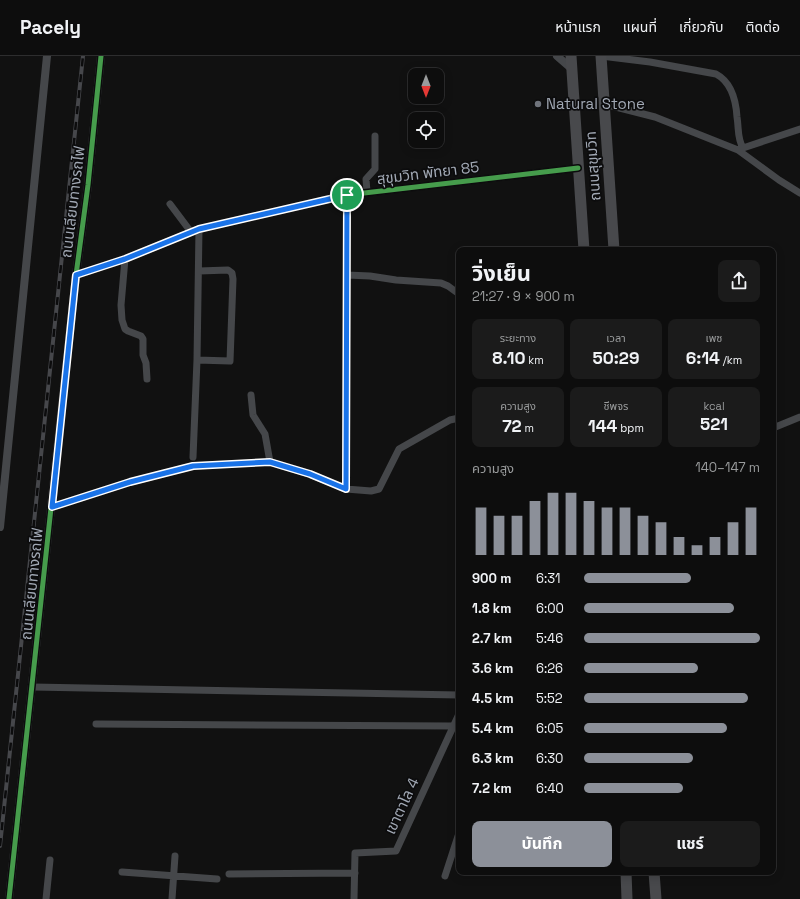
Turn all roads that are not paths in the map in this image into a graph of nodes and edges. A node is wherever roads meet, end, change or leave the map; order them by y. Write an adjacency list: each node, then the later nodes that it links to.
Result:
1 (47, 56): 35 (street)
2 (102, 56): 22 (street, ถนนเลียบทางรถไฟ)
3 (557, 56): 6 (street)
4 (571, 56): 6 (highway, ถนนสุขุมวิท)
5 (601, 56): 7 (highway, ถนนสุขุมวิท); 10 (street)
6 (572, 69): 11 (highway, ถนนสุขุมวิท)
7 (604, 104): 10 (street); 19 (highway, ถนนสุขุมวิท)
8 (800, 129): 10 (street)
9 (375, 136): 12 (street)
10 (741, 149): 13 (street)
11 (578, 168): 12 (street, สุขุมวิท พัทยา 85); 18 (highway, ถนนสุขุมวิท)
12 (367, 192): 14 (street, สุขุมวิท พัทยา 85)
13 (800, 193)
14 (347, 195): 16 (street, สุขุมวิท พัทยา 85); 23 (street)
15 (170, 204): 17 (street)
16 (199, 229): 17 (street, สุขุมวิท พัทยา 85); 21 (street)
17 (191, 232): 20 (street, สุขุมวิท พัทยา 85)
18 (584, 247)
19 (614, 247)
20 (125, 259): 22 (street, สุขุมวิท พัทยา 85); 26 (street)
21 (199, 271): 25 (street); 25 (street)
22 (76, 275): 34 (street, ถนนเลียบทางรถไฟ)
23 (347, 275): 24 (street); 33 (street)
24 (456, 292)
25 (197, 360): 31 (street)
26 (147, 379)
27 (251, 395): 32 (street)
28 (800, 417): 30 (street)
29 (456, 419): 33 (street)
30 (776, 427)
31 (193, 457)
32 (270, 462): 33 (street); 34 (street)
33 (346, 489)
34 (52, 507): 36 (street, ถนนเลียบทางรถไฟ)
35 (0, 527)
36 (32, 687): 37 (street); 52 (street, ถนนเลียบทางรถไฟ)
37 (456, 695)
38 (456, 721): 40 (street, เขาตาโล 4)
39 (96, 724): 40 (street)
40 (454, 726): 45 (street, เขาตาโล 4)
41 (456, 842): 50 (street)
42 (176, 856): 49 (street)
43 (50, 860): 53 (street)
44 (122, 872): 49 (street)
45 (356, 873): 46 (street); 55 (street, เขาตาโล 4)
46 (229, 874)
47 (626, 875): 56 (highway)
48 (654, 875): 57 (highway)
49 (174, 876): 51 (street); 54 (street)
50 (445, 876)
51 (217, 879)
52 (9, 899)
53 (46, 899)
54 (172, 899)
55 (354, 899)
56 (627, 899)
57 (656, 899)

